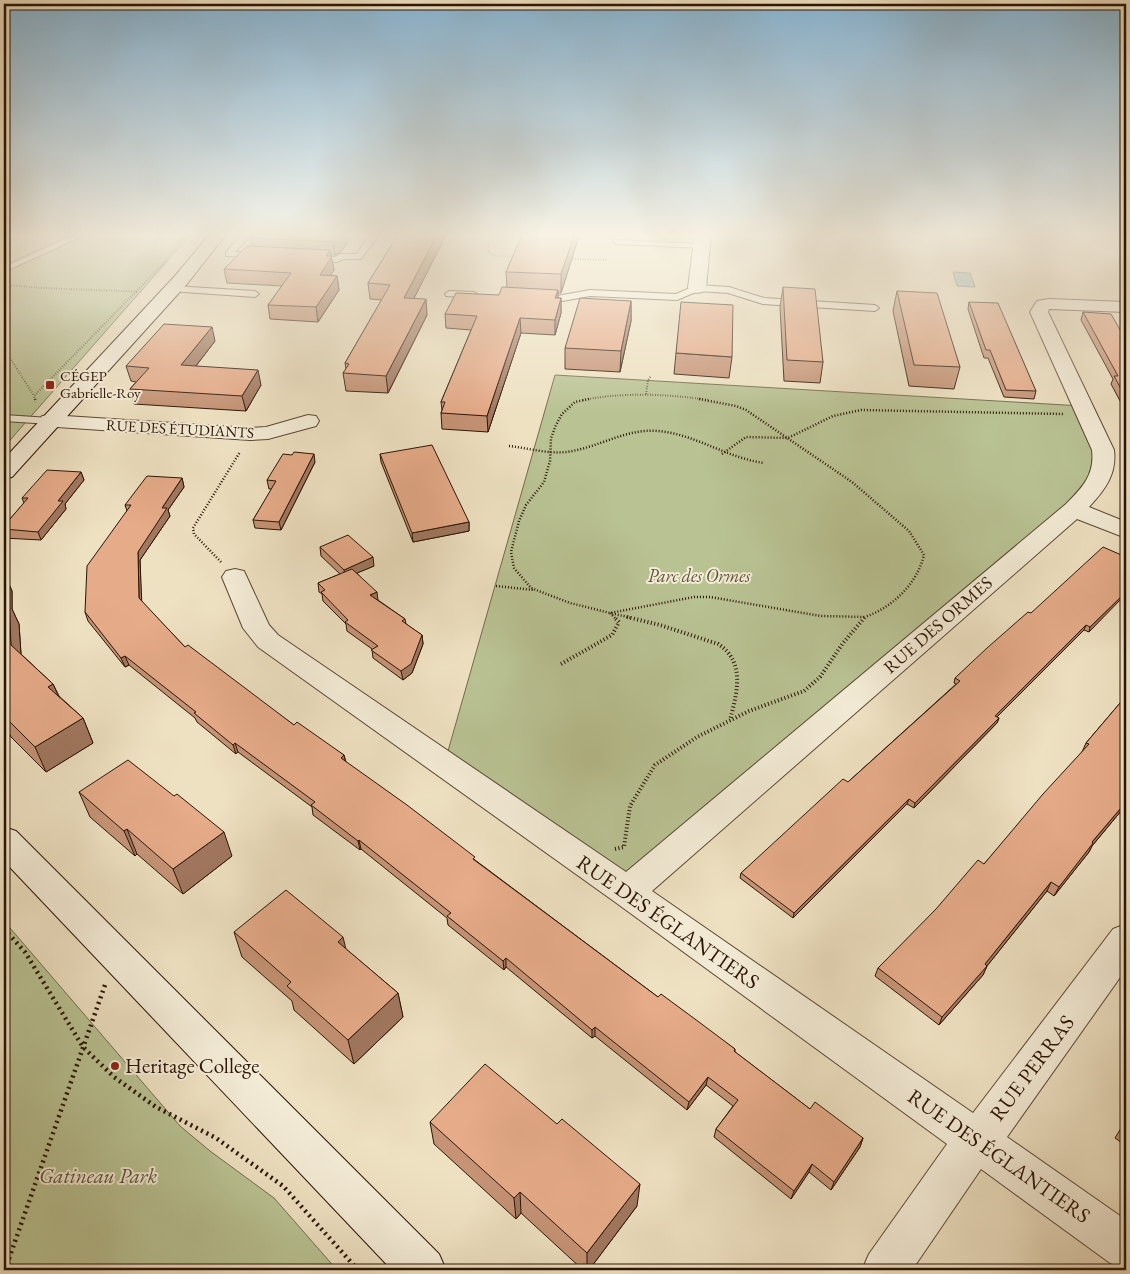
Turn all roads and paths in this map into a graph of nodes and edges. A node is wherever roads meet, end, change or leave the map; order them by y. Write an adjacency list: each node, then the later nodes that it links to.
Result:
1 (137, 292): 15 (path)
2 (170, 292): 19 (street)
3 (230, 292): 6 (lane)
4 (687, 292): 9 (lane)
5 (737, 292): 11 (lane)
6 (255, 294)
7 (449, 294): 8 (lane)
8 (486, 296)
9 (531, 298)
10 (1126, 307): 17 (street, RUE DES ORMES)
11 (874, 308)
12 (8, 348): 15 (path)
13 (651, 376): 14 (path)
14 (646, 394): 22 (path); 24 (path)
15 (34, 396): 16 (path)
16 (36, 402)
17 (1086, 416): 22 (path); 28 (street, RUE DES ORMES)
18 (4, 418): 19 (lane)
19 (50, 421): 21 (street, RUE DES ÉTUDIANTS); 27 (street)
20 (308, 421): 21 (street, RUE DES ÉTUDIANTS)
21 (250, 434): 30 (path)
22 (788, 438): 25 (path); 34 (path)
23 (508, 446): 24 (path)
24 (551, 451): 25 (path); 32 (path)
25 (722, 454): 26 (path)
26 (764, 463)
27 (4, 472)
28 (1074, 509): 29 (street); 39 (street, RUE DES ORMES)
29 (1126, 531)
30 (235, 577): 39 (street, RUE DES ÉGLANTIERS)
31 (496, 586): 32 (path)
32 (537, 591): 33 (path)
33 (610, 613): 34 (path); 35 (path); 36 (path)
34 (865, 617): 36 (path)
35 (561, 664)
36 (730, 721): 38 (path)
37 (4, 840): 42 (street)
38 (612, 850)
39 (626, 892): 44 (street, RUE DES ÉGLANTIERS)
40 (4, 929): 43 (path)
41 (1126, 940): 44 (street, RUE PERRAS)
42 (116, 953): 43 (path); 48 (street)
43 (83, 1047): 46 (path); 47 (path)
44 (977, 1140): 45 (street, RUE DES ÉGLANTIERS); 49 (street, RUE PERRAS)
45 (1126, 1247)
46 (5, 1270)
47 (358, 1270)
48 (423, 1270)
49 (885, 1270)

